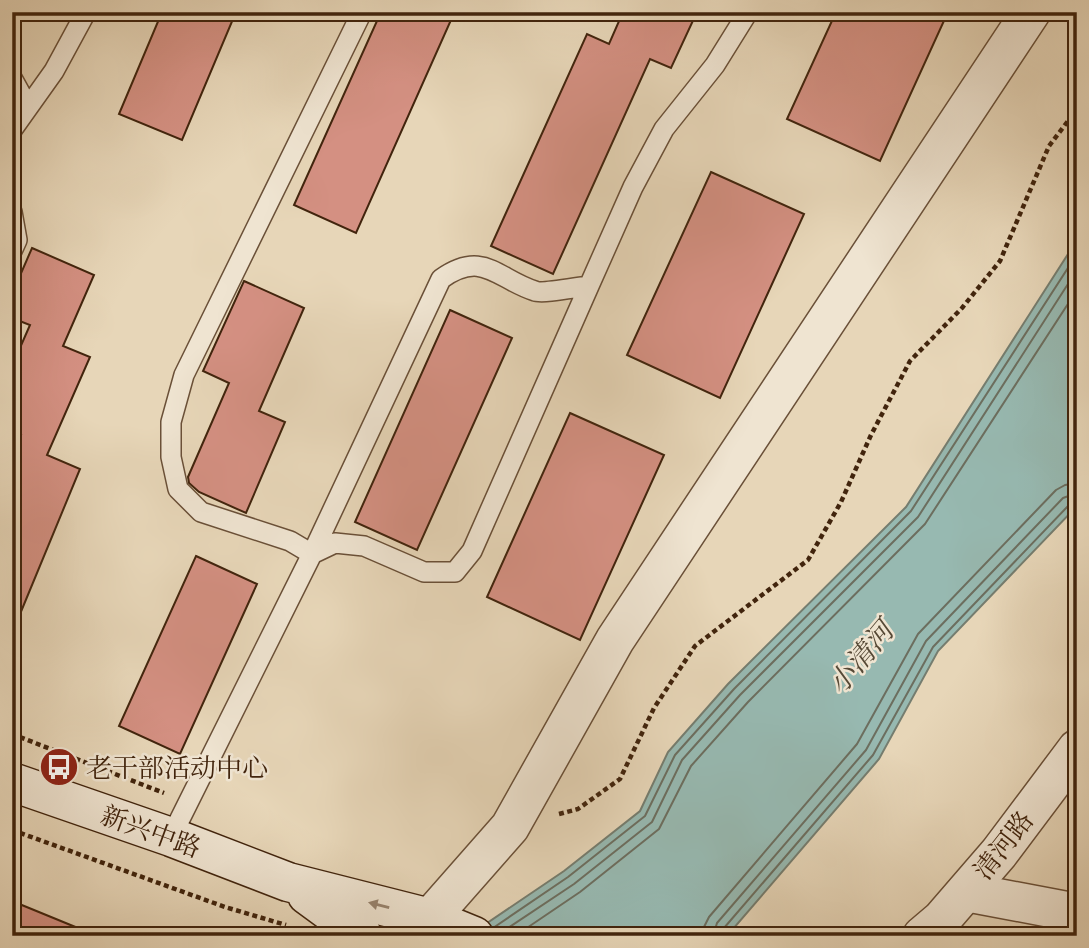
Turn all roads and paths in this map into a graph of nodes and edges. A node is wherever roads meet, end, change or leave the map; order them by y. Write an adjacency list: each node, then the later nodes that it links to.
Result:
1 (86, 12): 6 (lane)
2 (362, 12): 12 (lane)
3 (748, 12): 11 (lane)
4 (1031, 12): 15 (street)
5 (12, 78): 6 (lane)
6 (28, 107): 8 (lane)
7 (1077, 109): 15 (path)
8 (12, 130)
9 (12, 212): 10 (lane)
10 (12, 251)
11 (589, 286): 12 (lane); 12 (lane)
12 (312, 554): 17 (lane)
13 (1077, 748): 19 (street, 清河路)
14 (12, 782): 17 (street, 新兴中路)
15 (510, 827): 22 (street)
16 (12, 830): 21 (path)
17 (172, 837): 18 (street, 新兴中路)
18 (288, 882): 22 (street, 新兴中路, one-way to 18); 23 (street, 新兴中路)
19 (966, 892): 20 (street); 24 (street, 清河路)
20 (1077, 913)
21 (288, 925)
22 (440, 928)
23 (363, 936)
24 (922, 936)

